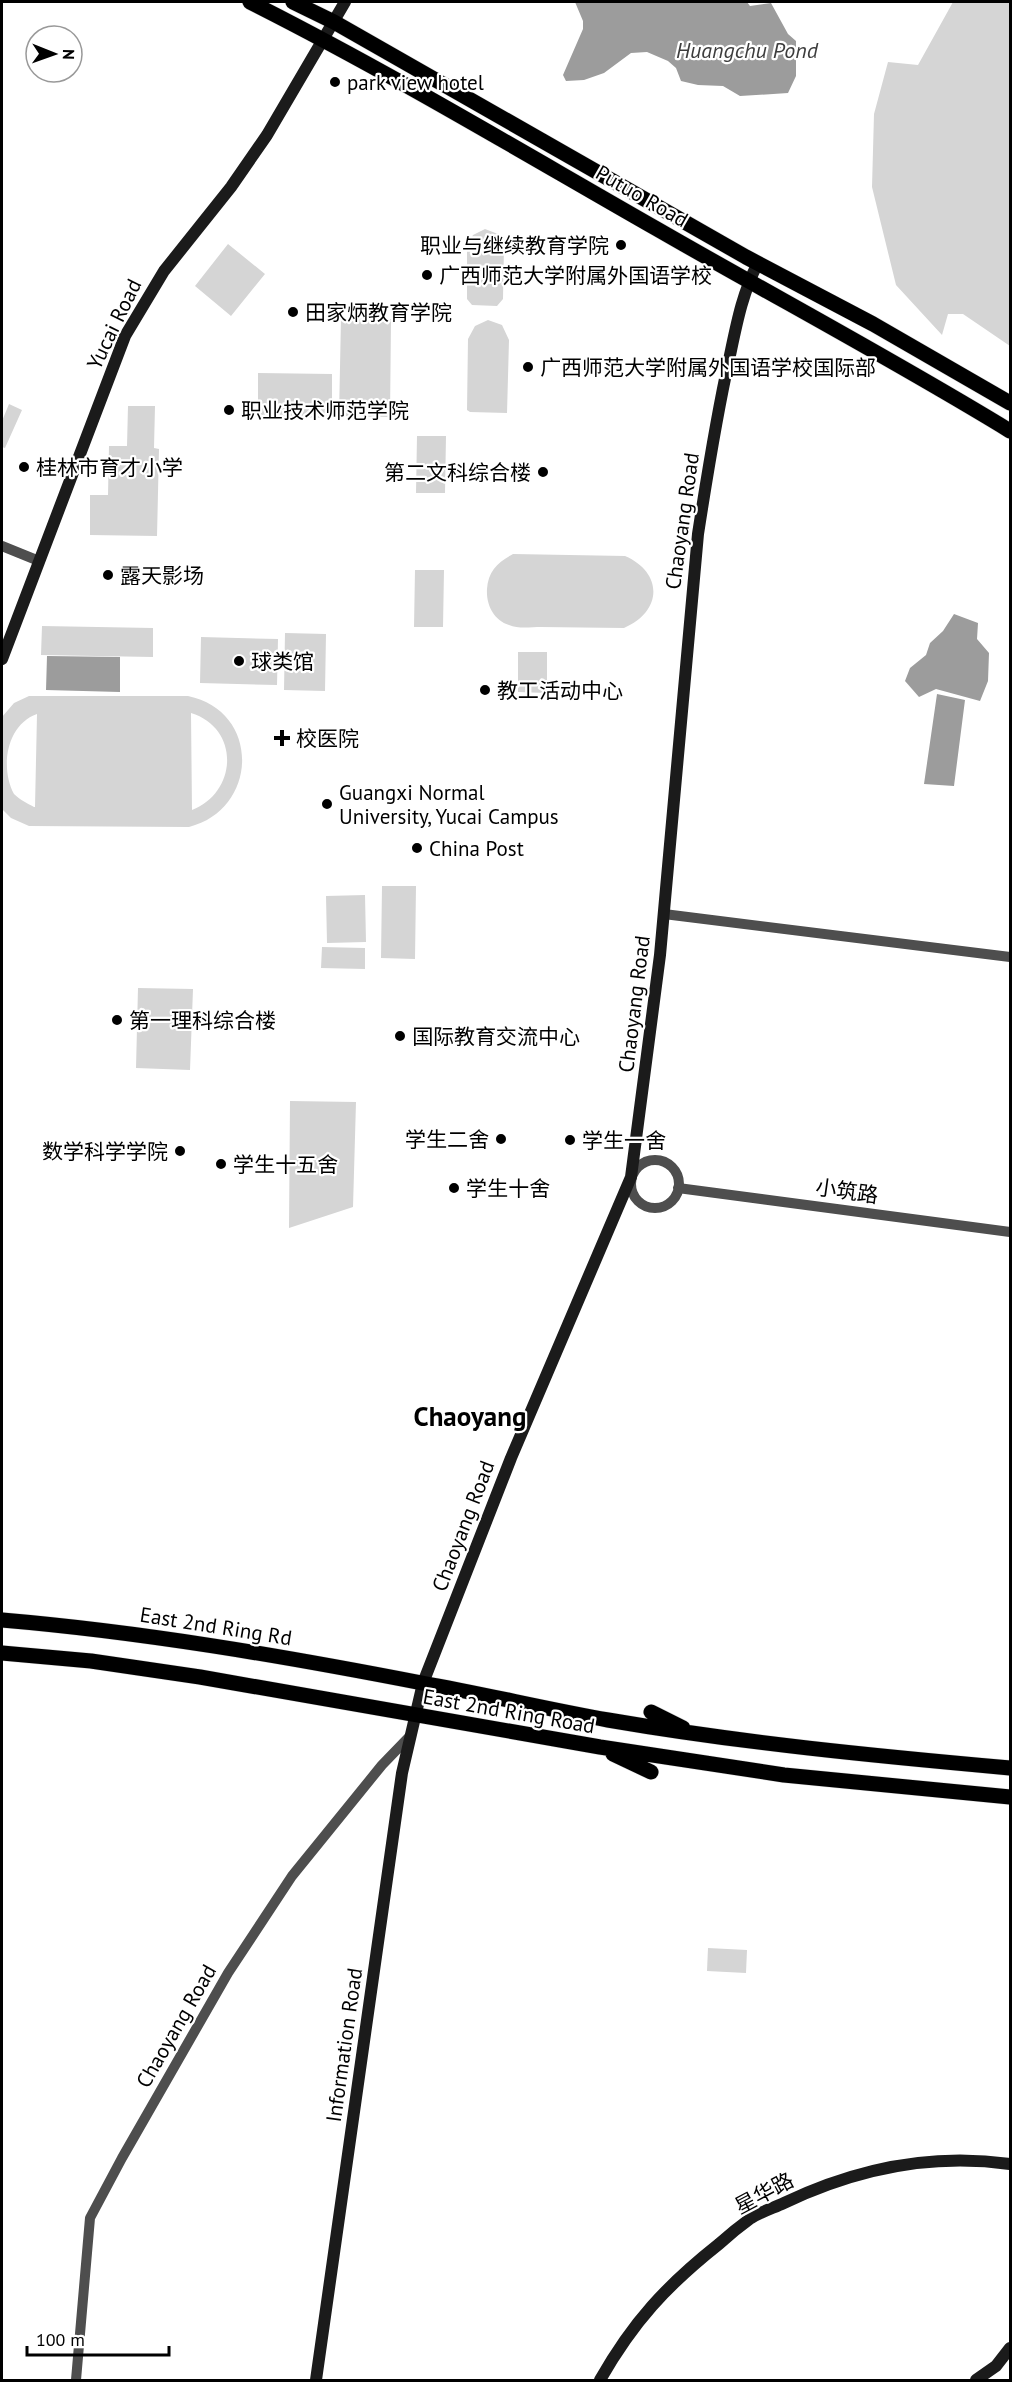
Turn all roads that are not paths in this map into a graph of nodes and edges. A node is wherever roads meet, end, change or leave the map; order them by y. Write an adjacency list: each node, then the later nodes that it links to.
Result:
1 (250, 2): 5 (main road, Putuo Road)
2 (294, 2): 4 (main road, Putuo Road)
3 (345, 2): 4 (street, Yucai Road)
4 (334, 22): 5 (street, Yucai Road); 6 (main road, Putuo Road)
5 (324, 39): 7 (main road, Putuo Road); 11 (street, Yucai Road)
6 (758, 263): 7 (street, Chaoyang Road); 8 (main road, Putuo Road)
7 (748, 281): 9 (main road, Putuo Road); 13 (street, Chaoyang Road)
8 (1011, 403)
9 (1011, 431)
10 (2, 546): 11 (street)
11 (39, 561): 12 (street, Yucai Road)
12 (2, 659)
13 (664, 914): 14 (street); 15 (street, Chaoyang Road)
14 (1011, 957)
15 (631, 1177): 16 (street); 16 (street); 20 (street, Chaoyang Road)
16 (678, 1188): 17 (street, 小筑路)
17 (1011, 1232)
18 (2, 1620): 20 (main road, East 2nd Ring Rd)
19 (2, 1653): 22 (main road, East 2nd Ring Road)
20 (423, 1683): 22 (street, Chaoyang Road); 24 (main road, East 2nd Ring Road)
21 (651, 1712): 24 (main road)
22 (416, 1716): 23 (street, Information Road); 25 (main road, East 2nd Ring Road)
23 (411, 1735): 31 (street, Chaoyang Road); 32 (street, Information Road)
24 (696, 1735): 26 (main road, East 2nd Ring Road)
25 (600, 1747): 27 (main road); 28 (main road, East 2nd Ring Road)
26 (1011, 1768)
27 (651, 1772)
28 (1011, 1797)
29 (1011, 2164): 33 (street, 星华路)
30 (1011, 2348): 34 (street)
31 (76, 2380)
32 (316, 2380)
33 (600, 2380)
34 (976, 2380)

